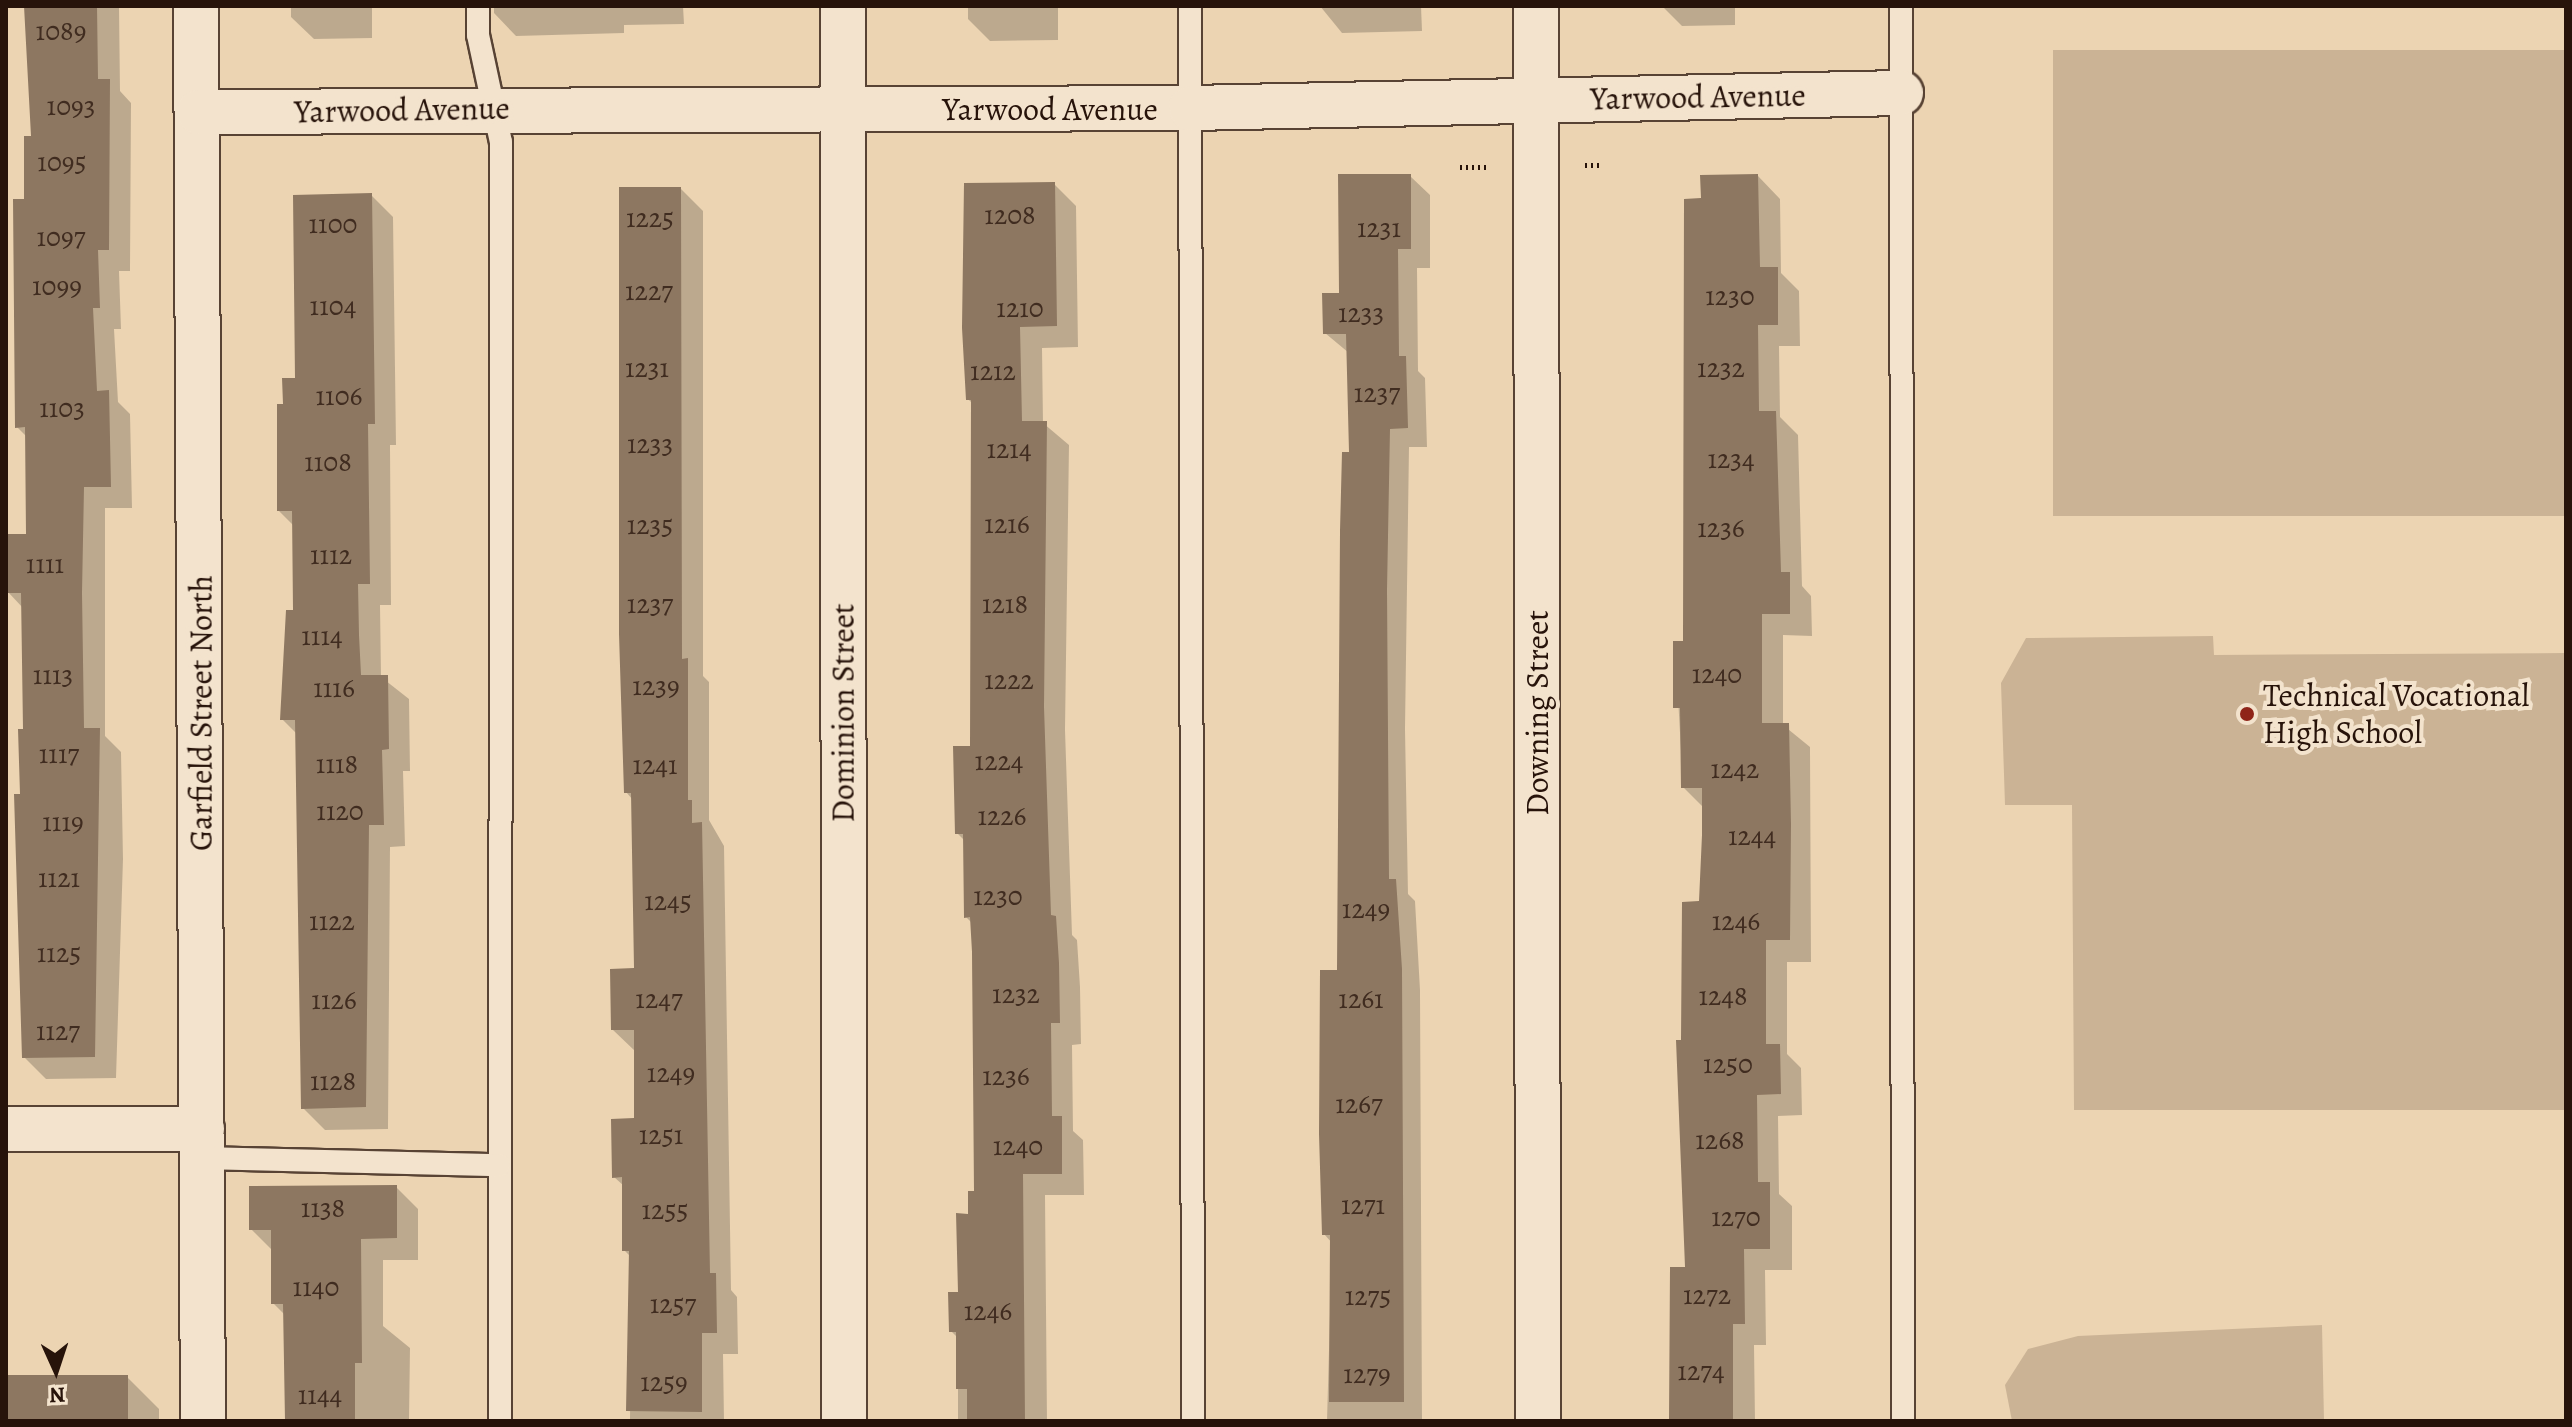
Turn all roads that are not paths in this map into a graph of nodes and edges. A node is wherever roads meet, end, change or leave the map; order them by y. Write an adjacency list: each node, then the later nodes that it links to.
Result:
1 (196, 6): 12 (street, Garfield Street North)
2 (478, 6): 9 (lane)
3 (843, 6): 11 (street, Dominion Street)
4 (1190, 6): 10 (lane)
5 (1536, 6): 8 (street, Downing Street)
6 (1901, 6): 7 (lane)
7 (1901, 93): 8 (street, Yarwood Avenue); 21 (lane)
8 (1536, 102): 10 (street, Yarwood Avenue); 20 (street, Downing Street)
9 (492, 108): 11 (street, Yarwood Avenue); 12 (street, Yarwood Avenue); 15 (lane)
10 (1191, 108): 11 (street, Yarwood Avenue); 19 (lane)
11 (842, 109): 18 (street, Dominion Street)
12 (199, 112): 14 (street, Garfield Street North)
13 (6, 1129): 14 (street)
14 (202, 1143): 15 (lane); 16 (street, Garfield Street North)
15 (499, 1165): 17 (lane)
16 (203, 1421)
17 (500, 1421)
18 (844, 1421)
19 (1193, 1421)
20 (1538, 1421)
21 (1903, 1421)

